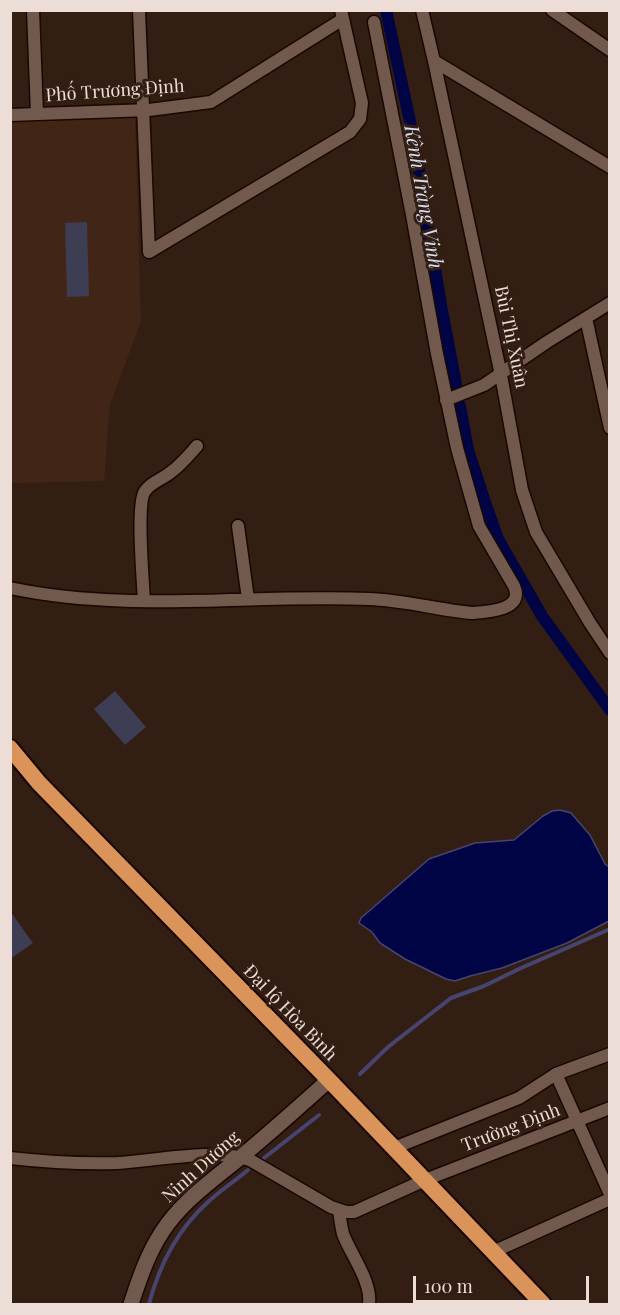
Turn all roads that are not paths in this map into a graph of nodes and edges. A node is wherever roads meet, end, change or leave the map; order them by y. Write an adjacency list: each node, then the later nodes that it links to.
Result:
1 (33, 10): 10 (street)
2 (139, 10): 9 (street)
3 (422, 10): 8 (street, Bùi Thị Xuân)
4 (552, 10): 7 (street)
5 (342, 15): 9 (street, Phố Trương Định); 9 (street)
6 (374, 22): 16 (street)
7 (609, 50)
8 (434, 60): 12 (street); 15 (street, Bùi Thị Xuân)
9 (143, 110): 10 (street, Phố Trương Định)
10 (37, 114): 11 (street, Phố Trương Định)
11 (10, 115)
12 (609, 167)
13 (609, 303): 14 (street)
14 (586, 318): 15 (street); 17 (street)
15 (501, 375): 16 (street); 23 (street, Bùi Thị Xuân)
16 (446, 400): 21 (street)
17 (609, 428)
18 (197, 446): 22 (street)
19 (238, 526): 21 (street)
20 (10, 588): 22 (street)
21 (248, 599): 22 (street)
22 (144, 601)
23 (609, 653)
24 (10, 748): 27 (highway, Đại lộ Hòa Bình)
25 (609, 1054): 26 (street)
26 (556, 1074): 29 (street); 30 (street)
27 (329, 1080): 30 (highway, Đại lộ Hòa Bình); 31 (street, Ninh Dương)
28 (609, 1108): 29 (street, Trường Định)
29 (576, 1122): 33 (street, Trường Định); 34 (street)
30 (394, 1148): 33 (highway, Đại lộ Hòa Bình)
31 (241, 1157): 32 (street); 36 (street); 38 (street, Ninh Dương)
32 (10, 1158)
33 (425, 1180): 36 (street, Trường Định); 37 (highway, Đại lộ Hòa Bình)
34 (609, 1194)
35 (609, 1199): 37 (street)
36 (339, 1210): 39 (street)
37 (493, 1252): 40 (highway, Đại lộ Hòa Bình)
38 (131, 1305)
39 (369, 1305)
40 (543, 1305)

